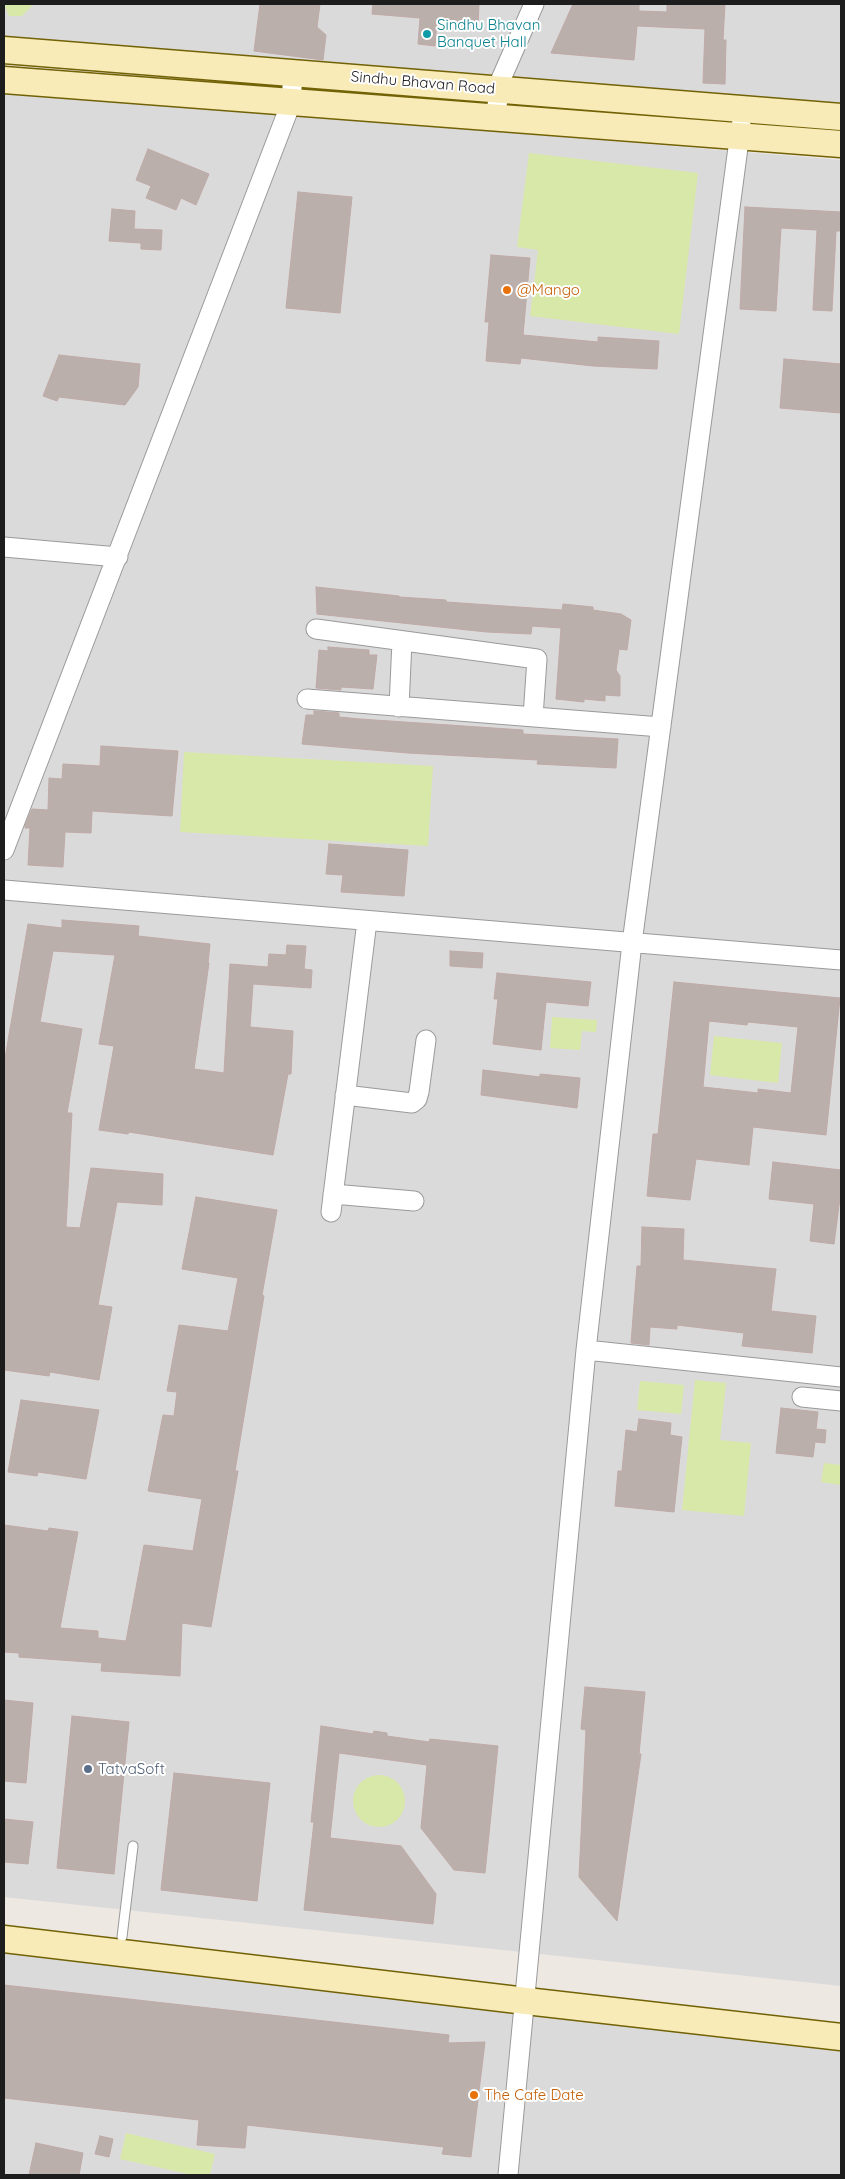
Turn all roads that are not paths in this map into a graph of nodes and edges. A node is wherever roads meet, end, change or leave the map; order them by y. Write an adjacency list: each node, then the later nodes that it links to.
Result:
1 (534, 4): 5 (street)
2 (4, 50): 3 (main road, Sindhu Bhavan Road)
3 (293, 73): 5 (main road, Sindhu Bhavan Road); 6 (street)
4 (4, 80): 6 (main road, Sindhu Bhavan Road)
5 (499, 89): 7 (main road, Sindhu Bhavan Road); 9 (street)
6 (291, 103): 9 (main road, Sindhu Bhavan Road); 13 (street)
7 (742, 109): 8 (main road, Sindhu Bhavan Road); 10 (street)
8 (841, 117)
9 (496, 119): 10 (main road, Sindhu Bhavan Road)
10 (741, 136): 11 (main road, Sindhu Bhavan Road); 19 (street)
11 (841, 144)
12 (4, 547): 13 (street)
13 (118, 557): 20 (street)
14 (316, 629): 15 (street)
15 (402, 641): 17 (street); 18 (street)
16 (307, 699): 17 (street)
17 (399, 706): 18 (street)
18 (533, 717): 19 (street)
19 (662, 727): 23 (street)
20 (4, 850)
21 (4, 890): 22 (street)
22 (368, 921): 23 (street); 26 (street)
23 (632, 943): 24 (street); 28 (street)
24 (841, 960)
25 (426, 1040): 26 (street)
26 (345, 1095): 27 (street)
27 (414, 1201)
28 (586, 1350): 29 (street); 36 (street)
29 (841, 1376)
30 (802, 1397): 31 (street)
31 (841, 1401)
32 (133, 1846): 34 (lane)
33 (4, 1923): 34 (main road)
34 (122, 1937): 36 (main road)
35 (4, 1939): 36 (main road)
36 (526, 1993): 37 (main road); 38 (main road); 39 (street)
37 (841, 2019)
38 (841, 2036)
39 (508, 2175)

